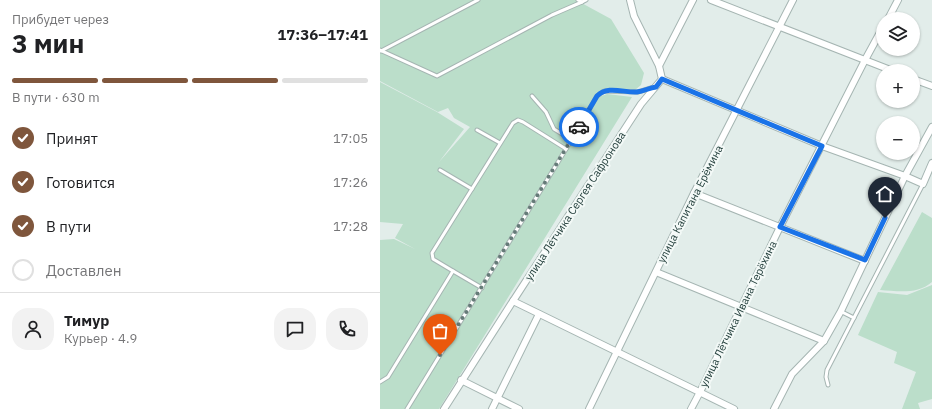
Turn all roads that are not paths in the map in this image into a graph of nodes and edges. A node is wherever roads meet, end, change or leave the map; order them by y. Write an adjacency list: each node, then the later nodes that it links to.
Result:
1 (478, 0): 12 (lane)
2 (586, 0): 8 (lane)
3 (630, 0): 15 (street)
4 (694, 0): 15 (street)
5 (711, 0): 10 (street)
6 (793, 0): 10 (street, улица Капитана Ерёмина)
7 (898, 0): 9 (street)
8 (580, 1): 12 (lane)
9 (892, 12)
10 (778, 26): 13 (street); 21 (street, улица Капитана Ерёмина)
11 (876, 40): 13 (street, улица Лётчика Ивана Терёхина)
12 (381, 50)
13 (865, 60): 14 (street); 26 (street, улица Лётчика Ивана Терёхина)
14 (876, 64)
15 (659, 66): 16 (street)
16 (662, 79): 19 (street, улица Лётчика Сергея Сафронова); 21 (street)
17 (920, 82): 18 (street)
18 (932, 86)
19 (656, 87): 24 (lane); 39 (street, улица Лётчика Сергея Сафронова)
20 (532, 96): 24 (lane)
21 (736, 111): 26 (street); 33 (street, улица Капитана Ерёмина)
22 (932, 127): 30 (street)
23 (478, 130): 25 (lane)
24 (572, 140): 27 (lane)
25 (500, 143): 27 (lane); 32 (lane)
26 (822, 146): 30 (street); 34 (street, улица Лётчика Ивана Терёхина)
27 (566, 149): 38 (lane)
28 (932, 163): 31 (street)
29 (440, 170): 32 (lane)
30 (905, 176): 31 (street); 35 (street)
31 (923, 184): 43 (lane)
32 (472, 189): 36 (lane)
33 (694, 193): 34 (street); 37 (street, улица Капитана Ерёмина)
34 (780, 227): 35 (street); 40 (street, улица Лётчика Ивана Терёхина)
35 (865, 260): 41 (street)
36 (453, 271): 38 (lane); 47 (lane)
37 (656, 272): 40 (street); 45 (street, улица Капитана Ерёмина)
38 (482, 288): 51 (lane)
39 (512, 301): 42 (street); 46 (street, улица Лётчика Сергея Сафронова)
40 (742, 307): 44 (street); 49 (street, улица Лётчика Ивана Терёхина)
41 (840, 311): 43 (lane); 44 (street)
42 (539, 314): 45 (street); 50 (street)
43 (854, 318): 48 (lane)
44 (824, 341): 58 (street)
45 (617, 352): 49 (street); 55 (street, улица Капитана Ерёмина)
46 (461, 380): 50 (street); 52 (street, улица Лётчика Сергея Сафронова)
47 (380, 382)
48 (828, 385)
49 (700, 392): 56 (street, улица Лётчика Ивана Терёхина); 57 (street)
50 (497, 399): 53 (street); 54 (street)
51 (407, 409)
52 (444, 409)
53 (492, 409)
54 (518, 409)
55 (590, 409)
56 (691, 409)
57 (734, 409)
58 (774, 409)

